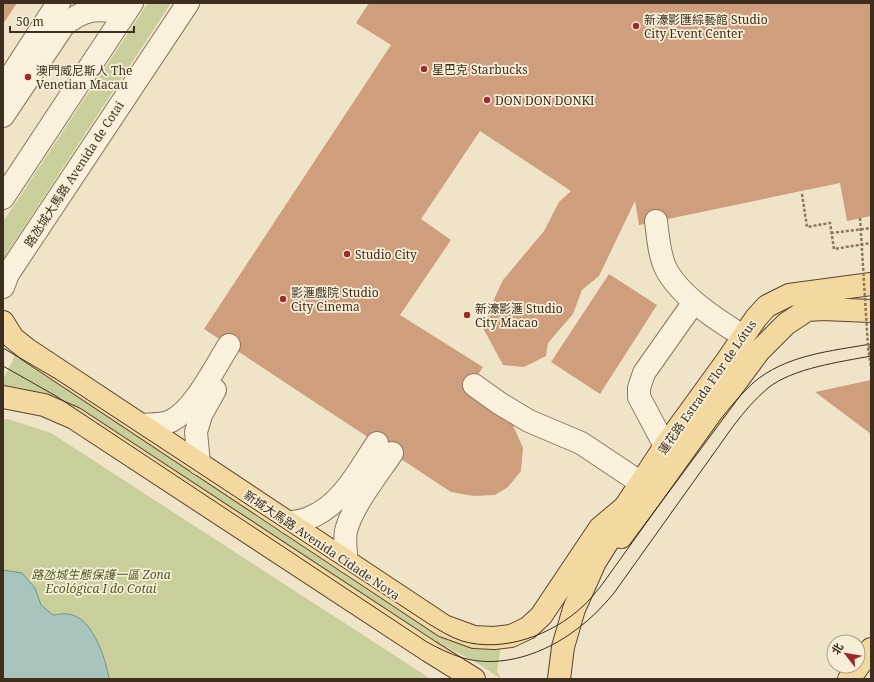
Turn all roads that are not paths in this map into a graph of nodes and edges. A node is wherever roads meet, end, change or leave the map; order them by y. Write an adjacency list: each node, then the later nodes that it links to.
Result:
1 (59, 3): 4 (street)
2 (188, 3): 9 (street, 路氹城大馬路 Avenida de Cotai)
3 (129, 8): 5 (street); 6 (street)
4 (3, 88)
5 (3, 116)
6 (3, 198)
7 (656, 220): 10 (street)
8 (871, 284): 13 (main road, 蓮花路 Estrada Flor de Lótus)
9 (3, 286)
10 (694, 302): 13 (street); 18 (street)
11 (871, 311): 24 (main road, 蓮花路 Estrada Flor de Lótus)
12 (3, 321): 14 (main road); 17 (main road, 新城大馬路 Avenida Cidade Nova)
13 (743, 336): 18 (main road, 蓮花路 Estrada Flor de Lótus)
14 (3, 340)
15 (474, 385): 20 (street)
16 (3, 397): 26 (main road)
17 (141, 425): 19 (main road, 新城大馬路 Avenida Cidade Nova); 19 (street)
18 (666, 446): 20 (main road, 蓮花路 Estrada Flor de Lótus)
19 (199, 464): 22 (main road, 新城大馬路 Avenida Cidade Nova)
20 (641, 483): 21 (main road, 蓮花路 Estrada Flor de Lótus)
21 (625, 507): 23 (main road, 新城大馬路 Avenida Cidade Nova); 24 (main road, 蓮花路 Estrada Flor de Lótus)
22 (288, 523): 23 (main road, 新城大馬路 Avenida Cidade Nova); 23 (street)
23 (347, 562)
24 (595, 562): 27 (main road, 蓮花路 Estrada Flor de Lótus)
25 (871, 649): 28 (main road)
26 (471, 678)
27 (559, 679)
28 (849, 679)

